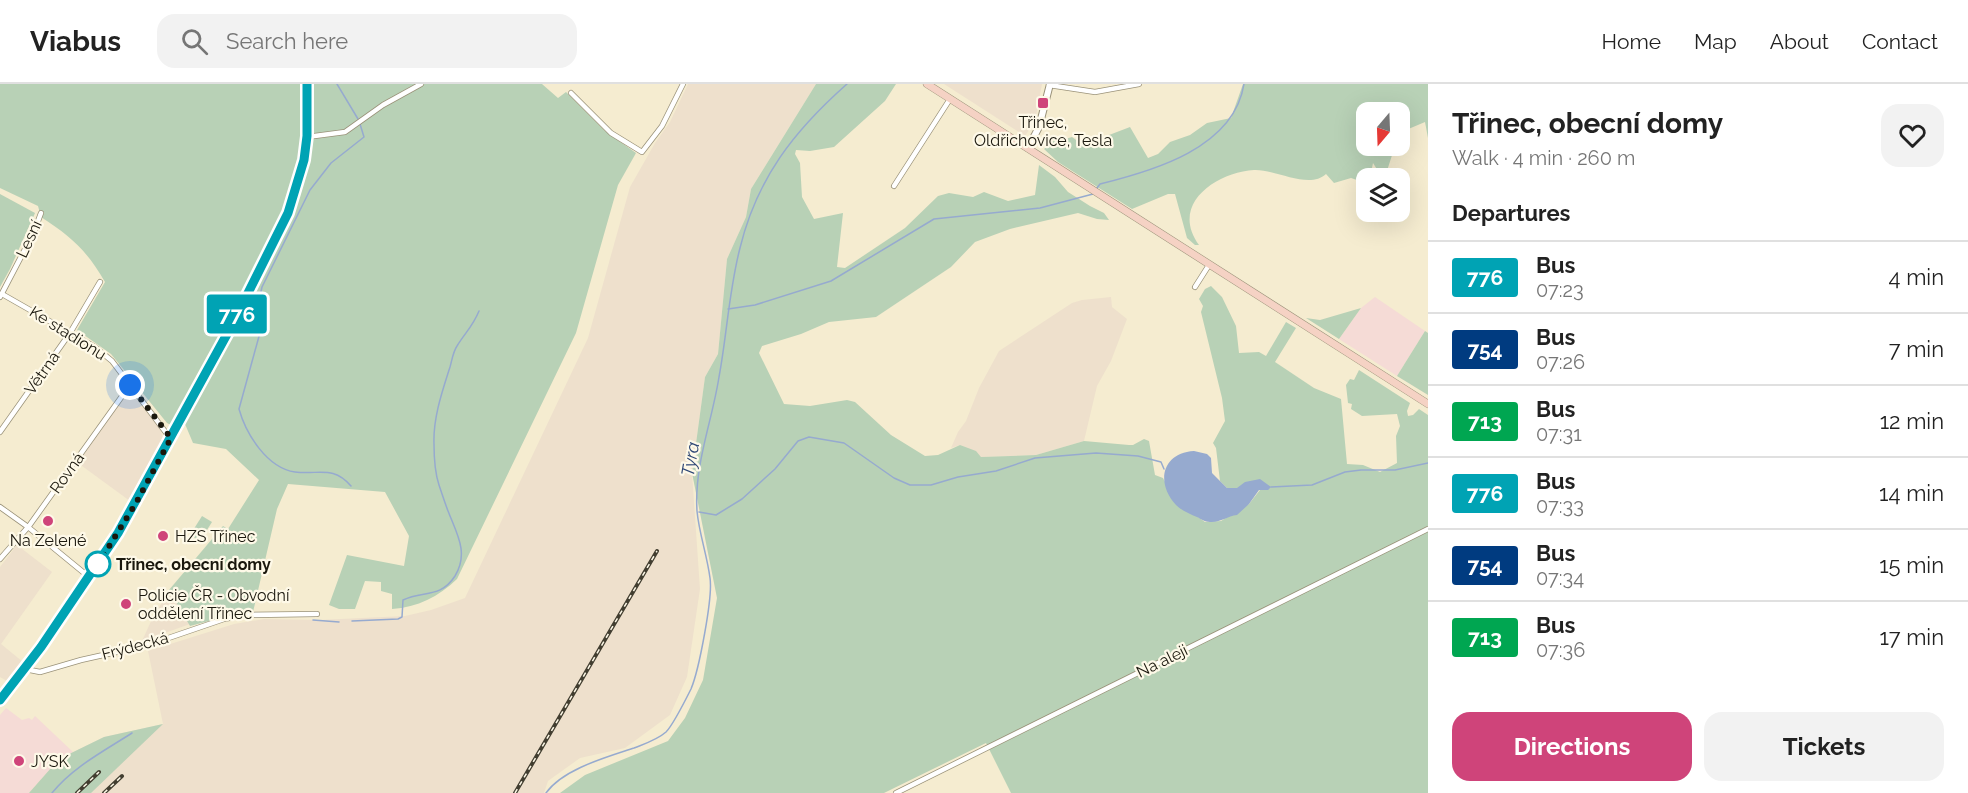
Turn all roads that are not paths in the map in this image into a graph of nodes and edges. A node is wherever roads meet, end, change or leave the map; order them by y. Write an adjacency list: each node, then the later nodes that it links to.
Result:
1 (307, 84): 9 (main road)
2 (421, 84): 9 (street)
3 (683, 84): 7 (street)
4 (927, 84): 8 (main road)
5 (1049, 84): 6 (street); 10 (street)
6 (1139, 84)
7 (571, 93)
8 (950, 99): 10 (main road); 11 (street)
9 (307, 136): 21 (main road)
10 (1028, 148): 13 (main road)
11 (894, 186)
12 (41, 213): 16 (street, Lesní)
13 (1209, 265): 15 (street); 19 (main road)
14 (100, 282): 17 (street, Větrná)
15 (1195, 287)
16 (1, 295): 17 (street, Ke stadionu)
17 (70, 333): 18 (street, Ke stadionu); 20 (street, Větrná)
18 (130, 385): 21 (street, Ke stadionu); 23 (street, Rovná)
19 (1428, 404)
20 (0, 432)
21 (171, 438): 26 (main road)
22 (0, 507): 23 (street)
23 (28, 527): 25 (street, Rovná); 26 (street)
24 (1428, 529): 30 (street, Na aleji)
25 (0, 559)
26 (89, 577): 28 (main road)
27 (317, 614): 28 (street, Frýdecká)
28 (25, 669): 29 (main road)
29 (0, 700)
30 (899, 792)

